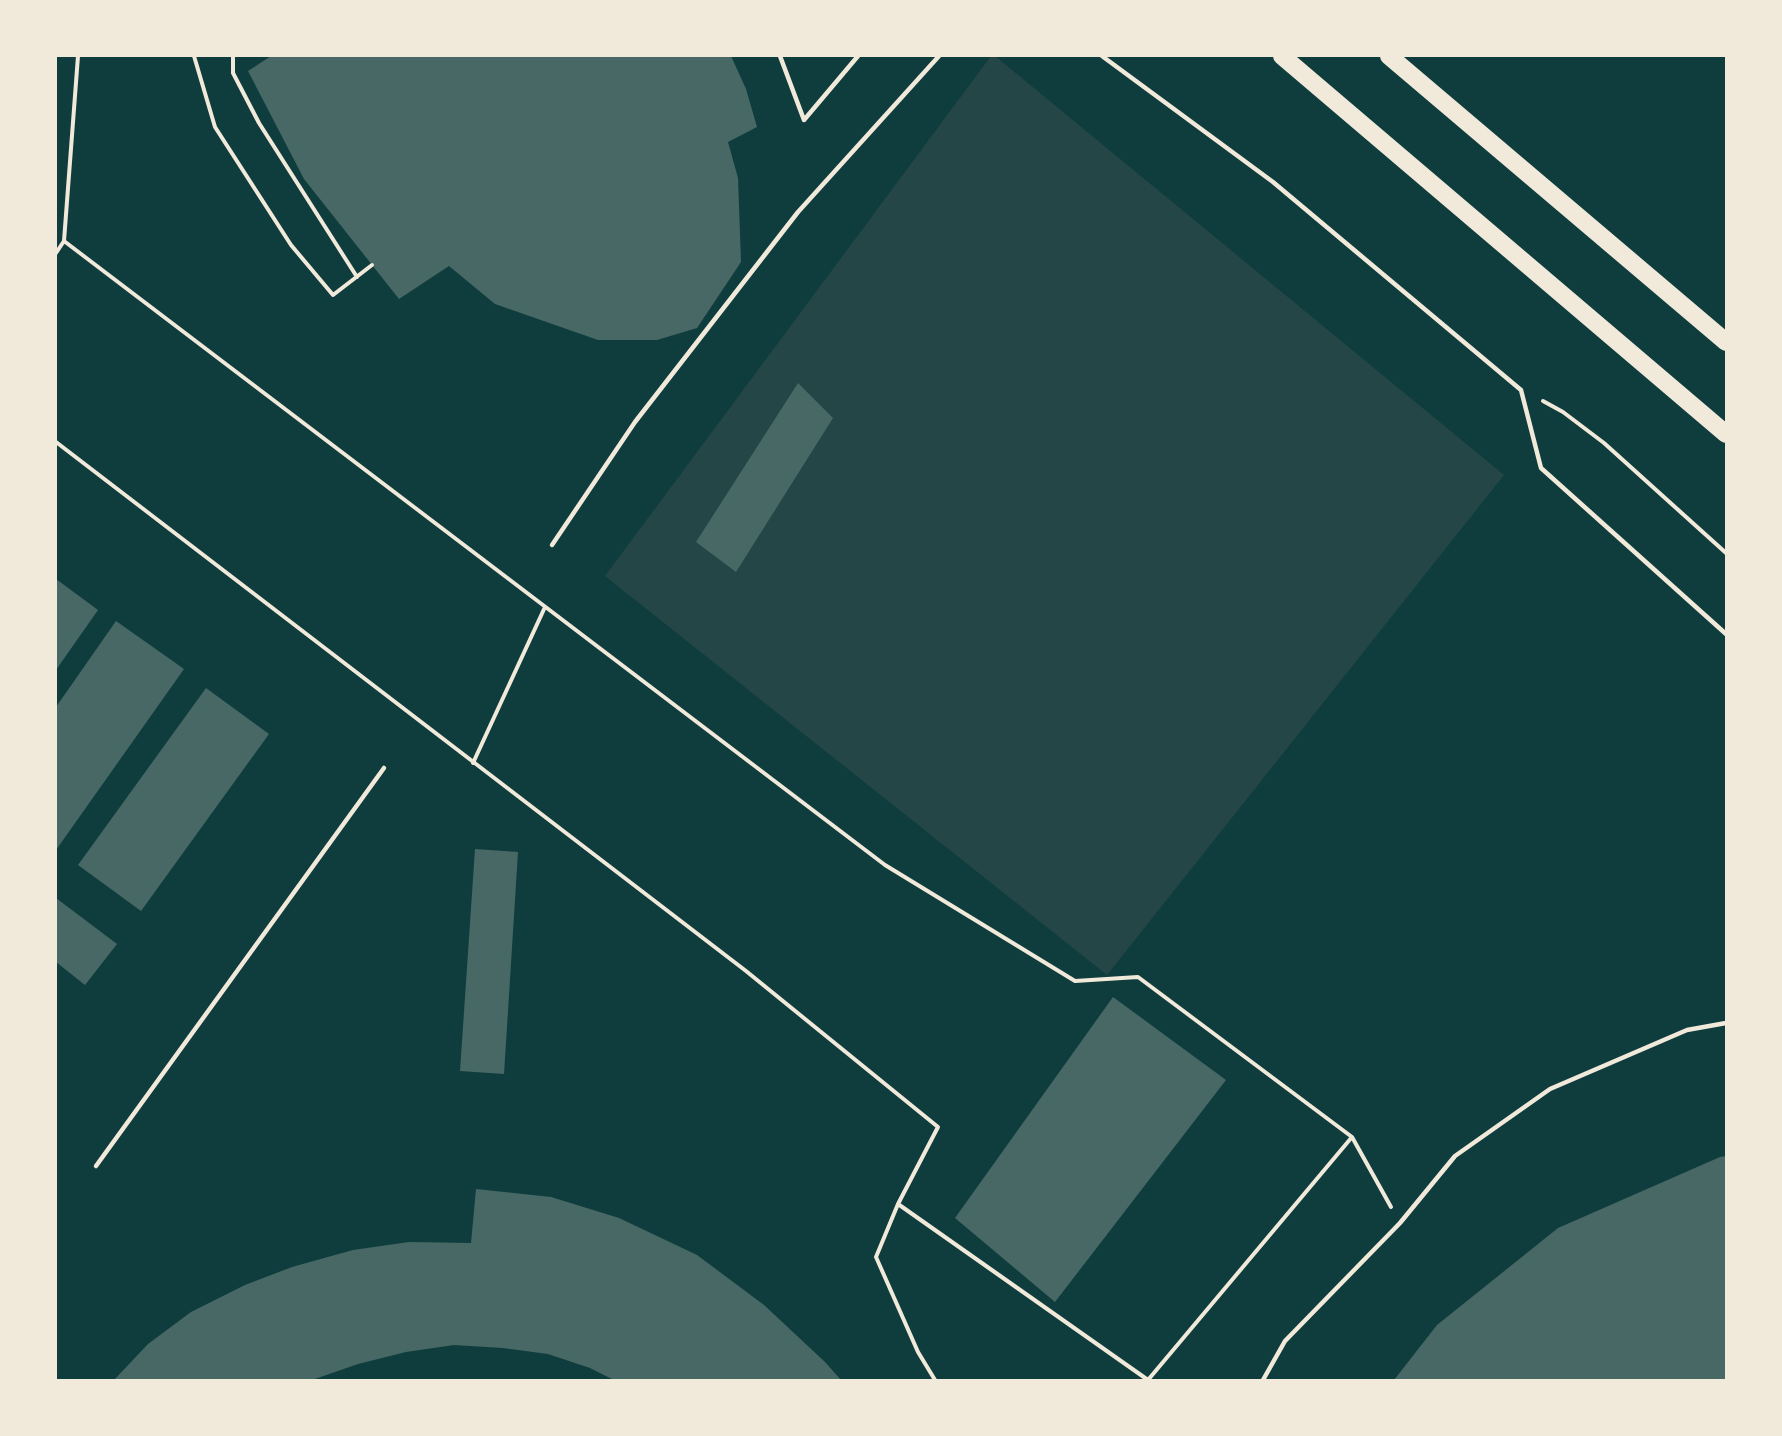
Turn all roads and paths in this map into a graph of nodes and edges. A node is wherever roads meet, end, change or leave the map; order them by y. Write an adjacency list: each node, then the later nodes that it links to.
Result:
1 (78, 56): 10 (path)
2 (194, 56): 13 (path)
3 (233, 56): 13 (path)
4 (780, 56): 5 (lane)
5 (858, 56)
6 (939, 56): 18 (lane)
7 (1102, 56): 15 (lane)
8 (1282, 56): 16 (highway)
9 (1389, 56): 14 (highway)
10 (64, 241): 11 (path); 20 (path)
11 (56, 253)
12 (372, 265): 13 (path)
13 (357, 277)
14 (1726, 342)
15 (1518, 388): 19 (path); 21 (lane)
16 (1726, 434)
17 (56, 442): 22 (path)
18 (552, 545)
19 (1726, 553)
20 (545, 607): 22 (path); 25 (path)
21 (1726, 634)
22 (473, 763): 27 (path)
23 (384, 768): 26 (lane)
24 (1726, 1023): 28 (lane)
25 (1352, 1137): 27 (path); 28 (path)
26 (96, 1166)
27 (897, 1204): 29 (path)
28 (1400, 1223): 30 (lane)
29 (935, 1380)
30 (1263, 1380)

